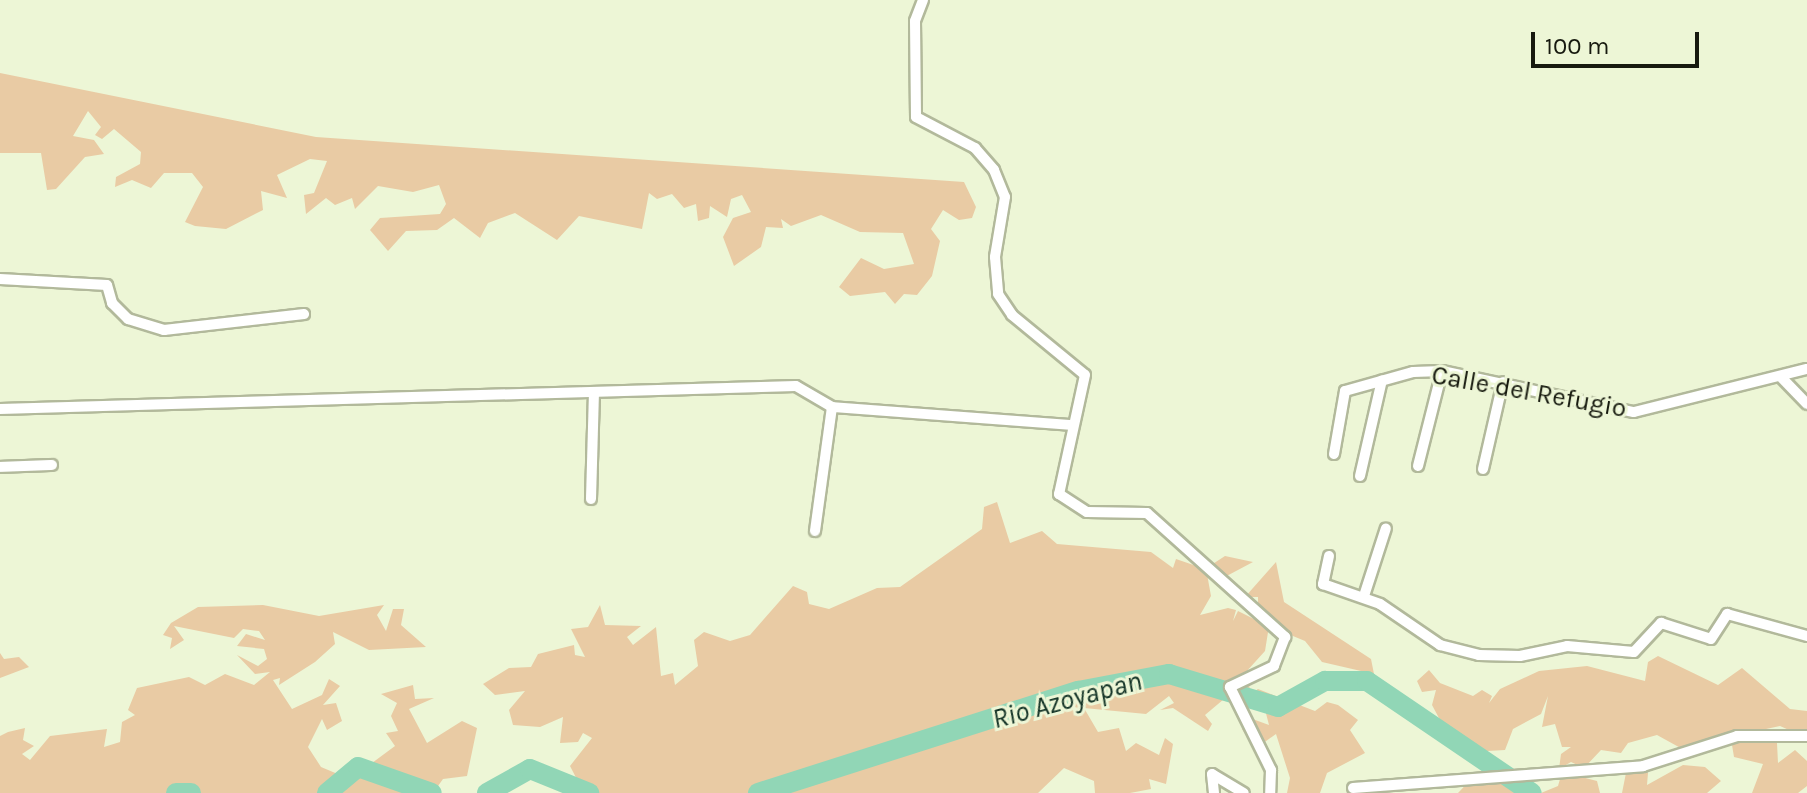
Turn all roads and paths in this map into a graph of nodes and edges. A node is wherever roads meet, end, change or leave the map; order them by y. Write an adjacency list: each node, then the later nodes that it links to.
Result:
1 (923, 0): 13 (street)
2 (0, 279): 3 (street)
3 (304, 314)
4 (1807, 369): 6 (street, Calle del Refugio)
5 (1442, 371): 7 (street, Calle del Refugio); 8 (street, Calle del Refugio); 16 (street)
6 (1782, 378): 8 (street, Calle del Refugio); 10 (street)
7 (1382, 380): 14 (street, Calle del Refugio); 19 (street)
8 (1503, 382): 18 (street)
9 (594, 393): 11 (street); 12 (street); 20 (street)
10 (1807, 404)
11 (832, 407): 13 (street); 22 (street)
12 (0, 409)
13 (1071, 425): 30 (street)
14 (1334, 454)
15 (52, 465): 17 (street)
16 (1418, 466)
17 (0, 467)
18 (1483, 469)
19 (1360, 476)
20 (591, 499)
21 (1386, 528): 24 (street)
22 (815, 531)
23 (1329, 556): 24 (street)
24 (1364, 596): 25 (street)
25 (1807, 636)
26 (1807, 736): 27 (street)
27 (1353, 788)
28 (1214, 793): 29 (street)
29 (1244, 793)
30 (1270, 793)

